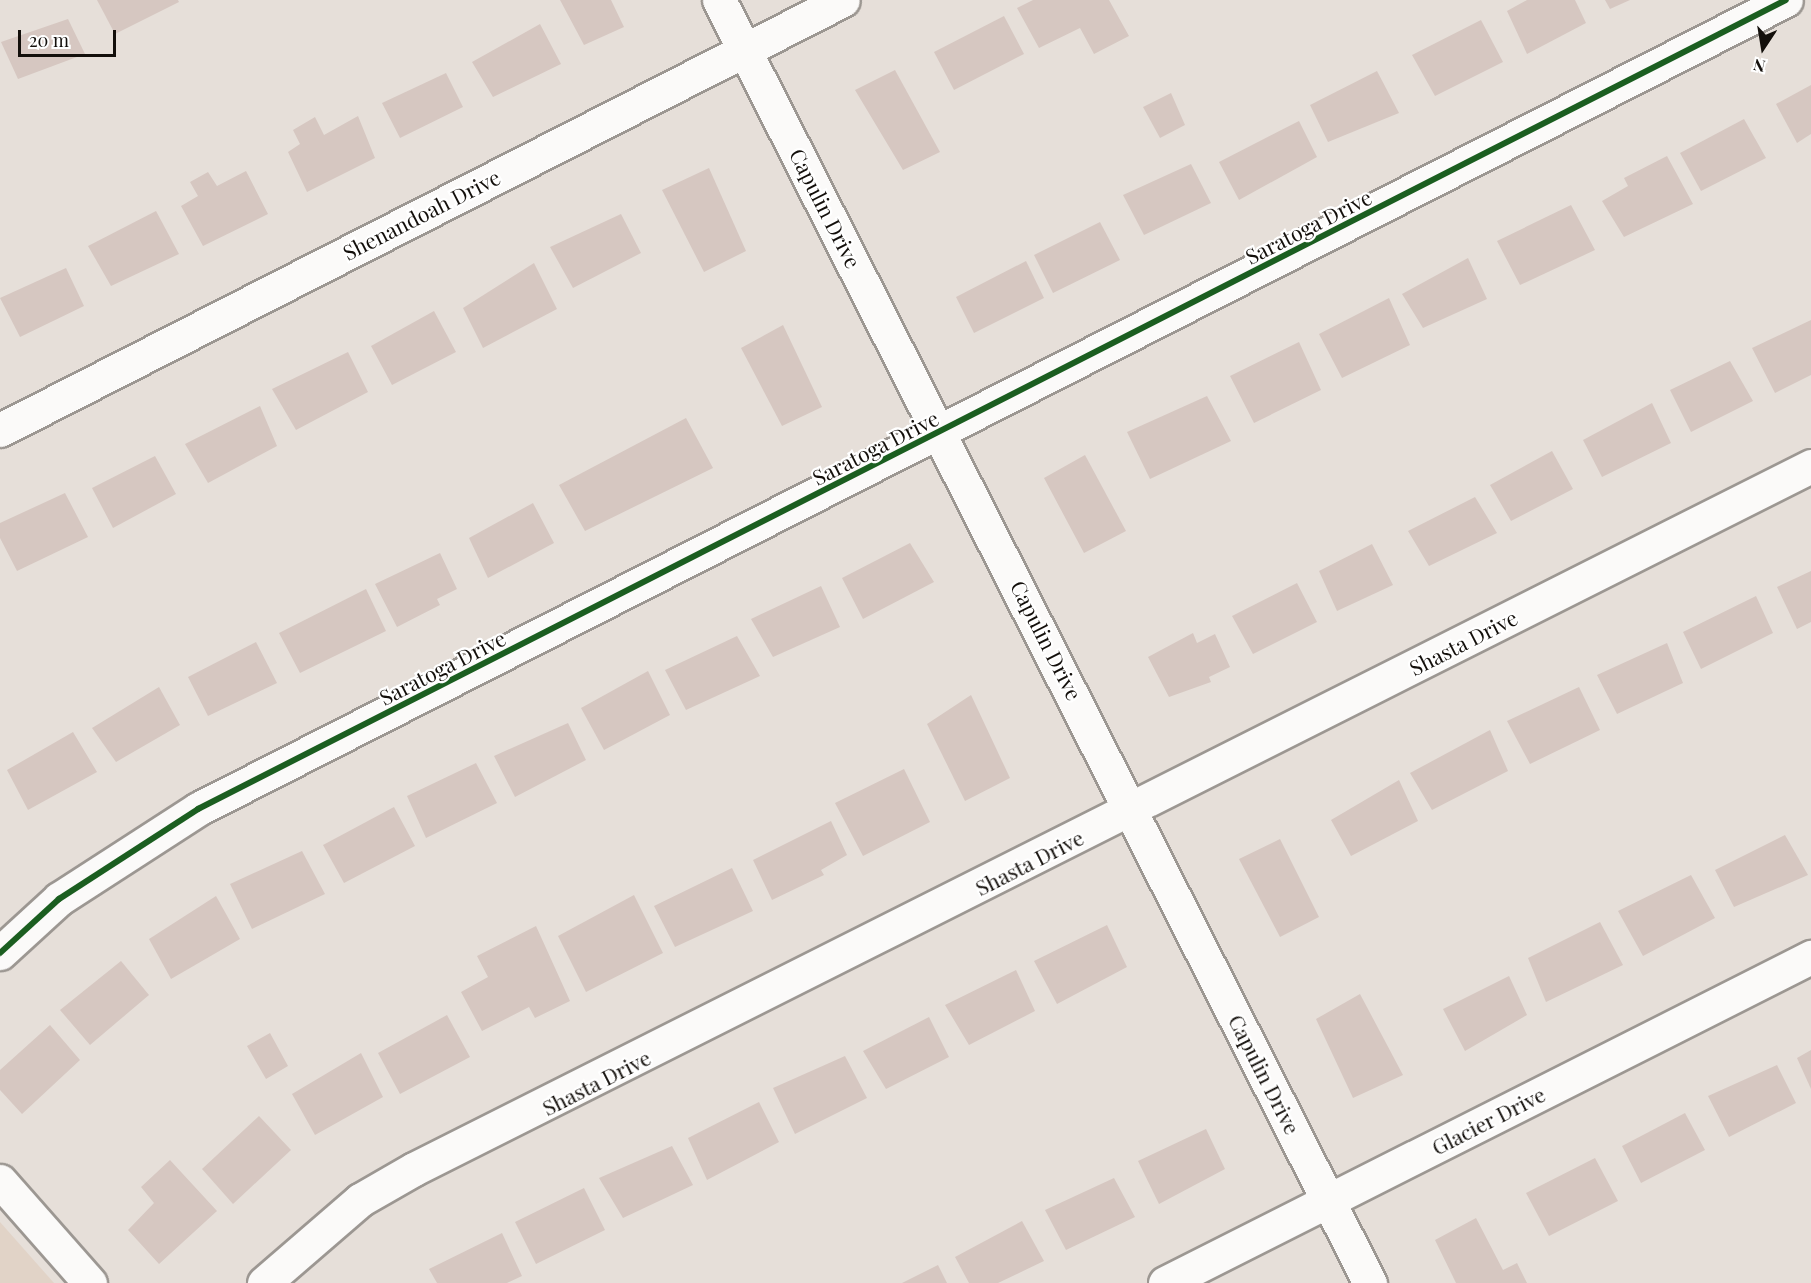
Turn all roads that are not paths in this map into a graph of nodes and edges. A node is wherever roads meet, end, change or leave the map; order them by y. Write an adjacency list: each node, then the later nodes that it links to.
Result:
1 (719, 0): 4 (street, Capulin Drive)
2 (843, 0): 4 (street, Shenandoah Drive)
3 (1786, 0): 6 (street, Saratoga Drive)
4 (745, 49): 5 (street, Shenandoah Drive); 6 (street, Capulin Drive)
5 (0, 430)
6 (940, 432): 8 (street, Capulin Drive); 9 (street, Saratoga Drive)
7 (1811, 466): 8 (street, Shasta Drive)
8 (1134, 810): 12 (street, Capulin Drive); 14 (street, Shasta Drive)
9 (0, 953)
10 (1811, 957): 12 (street, Glacier Drive)
11 (0, 1182): 13 (street)
12 (1328, 1201): 15 (street, Glacier Drive); 16 (street, Capulin Drive)
13 (90, 1283)
14 (264, 1283)
15 (1165, 1283)
16 (1370, 1283)

